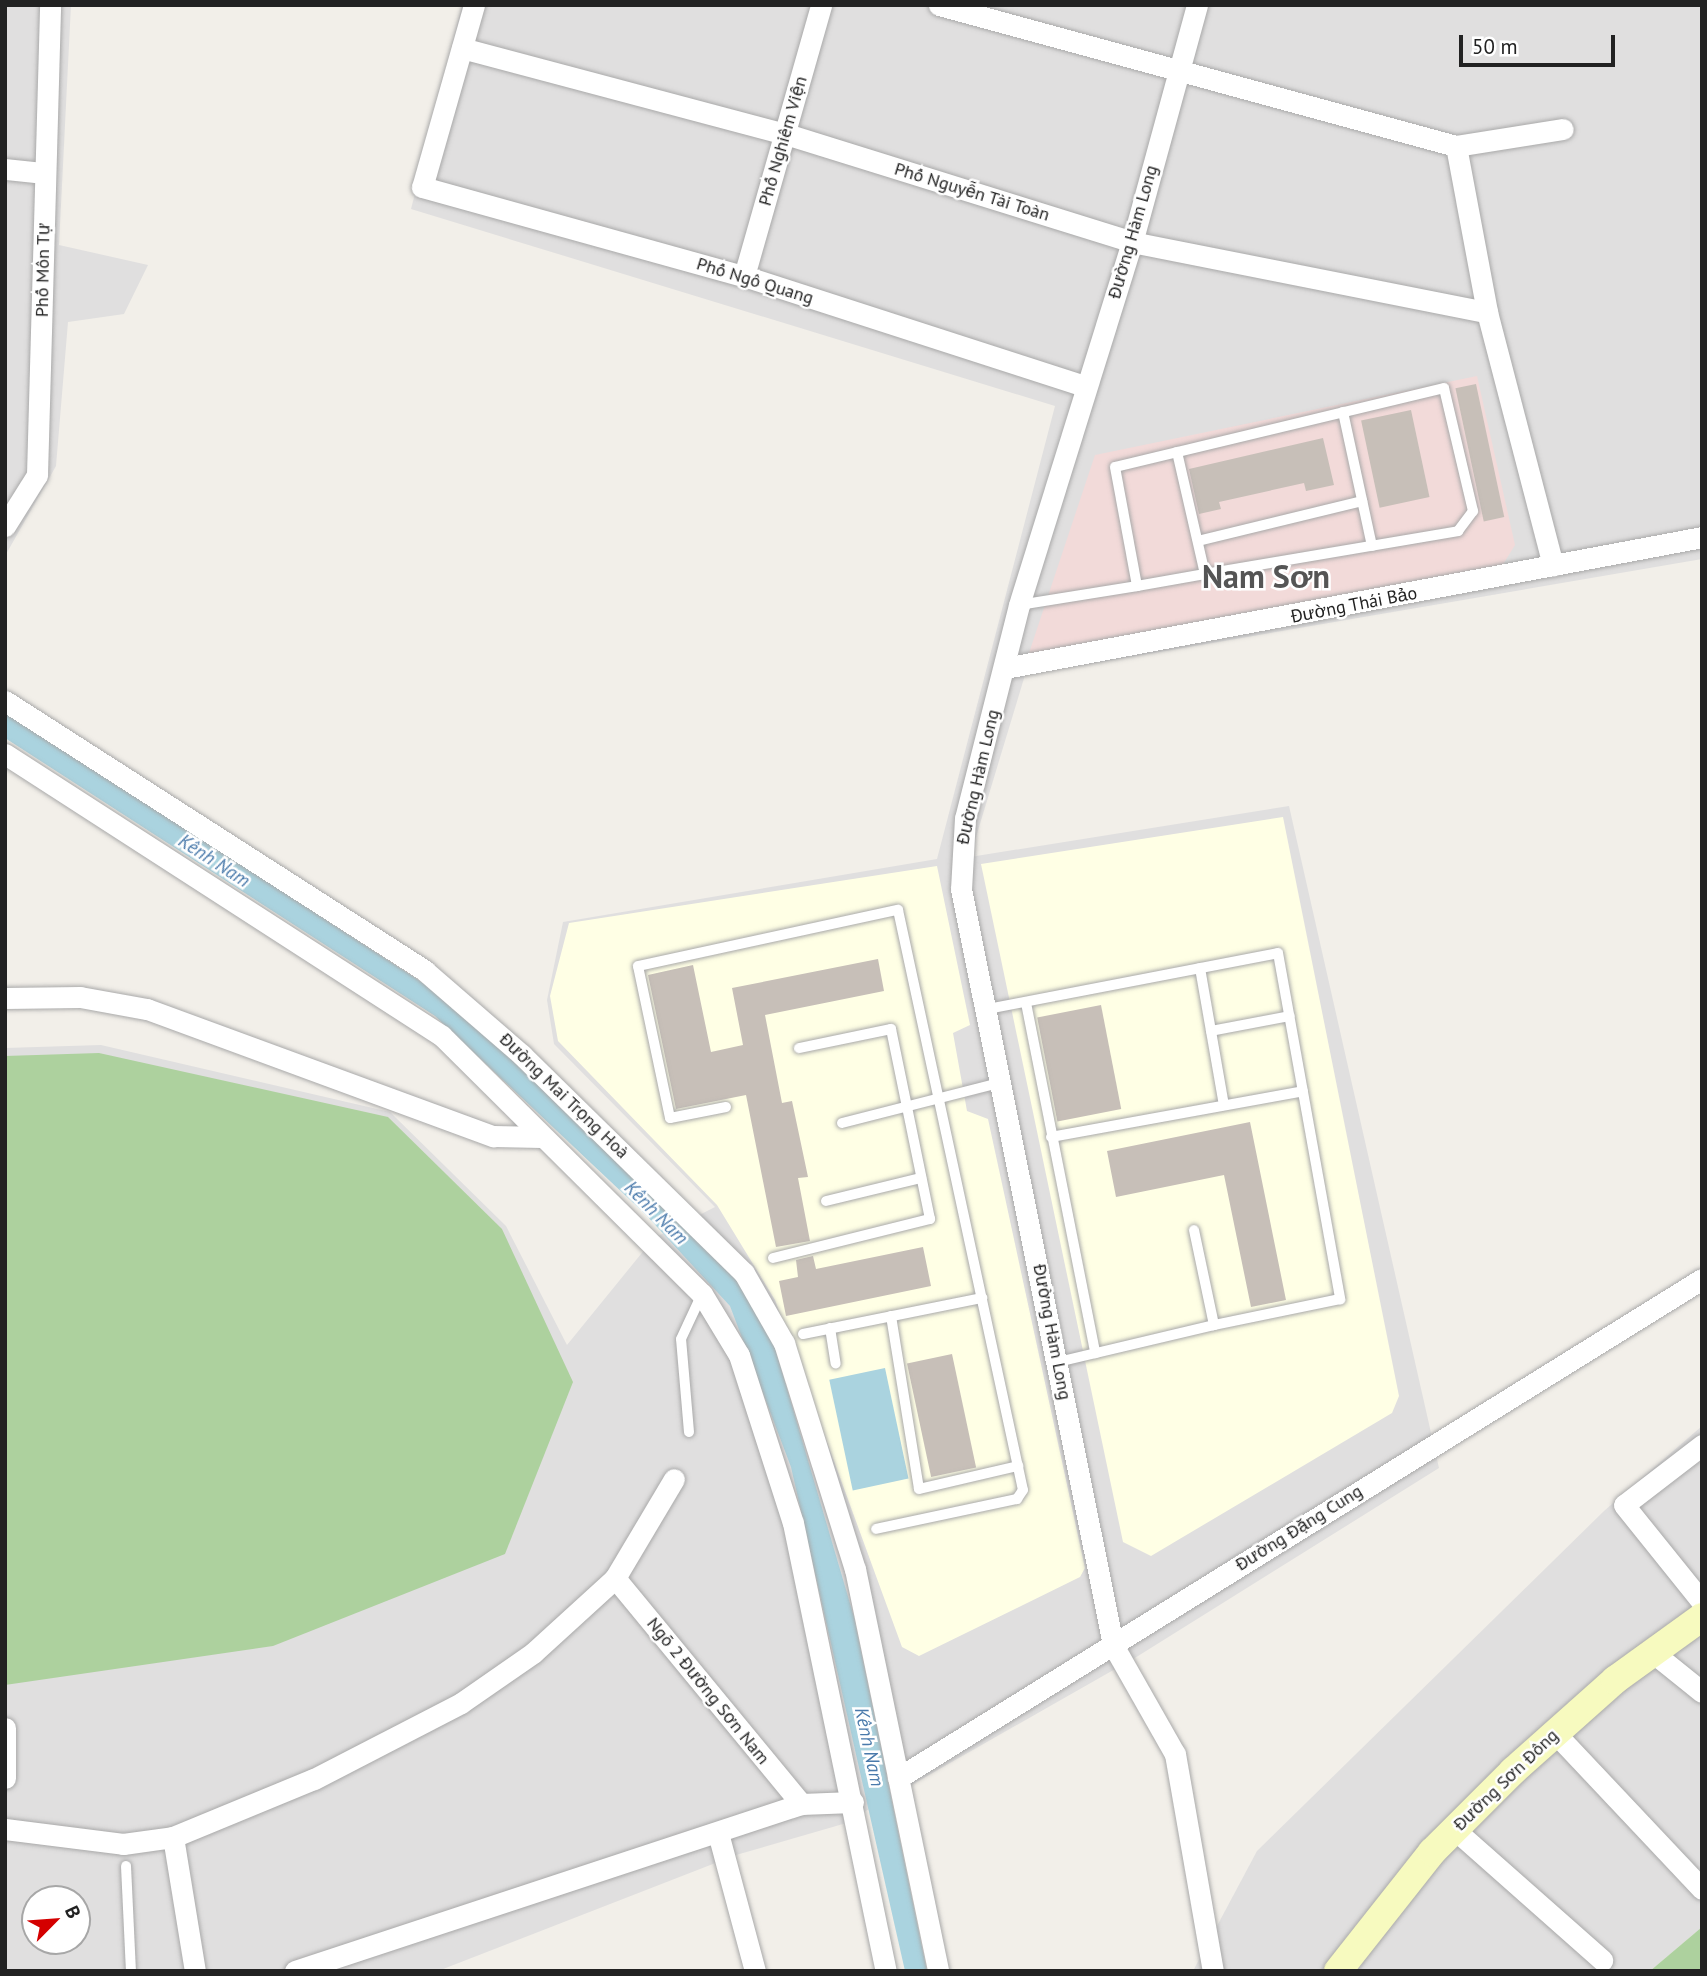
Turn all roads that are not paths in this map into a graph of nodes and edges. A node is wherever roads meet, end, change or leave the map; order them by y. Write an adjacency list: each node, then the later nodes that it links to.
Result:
1 (50, 5): 12 (street, Phố Môn Tự)
2 (474, 5): 6 (street)
3 (821, 5): 9 (street, Phố Nghiêm Viện)
4 (939, 5): 7 (street)
5 (1197, 5): 7 (street, Đường Hàm Long)
6 (462, 48): 9 (street, Phố Nguyễn Tài Toàn); 14 (street, Phố Ngô Quang)
7 (1176, 75): 10 (street); 13 (street, Đường Hàm Long)
8 (1563, 129): 10 (street)
9 (786, 134): 13 (street, Phố Nguyễn Tài Toàn); 14 (street, Phố Nghiêm Viện)
10 (1456, 146): 15 (street)
11 (5, 169): 12 (street)
12 (44, 173): 20 (street, Phố Môn Tự)
13 (1132, 242): 15 (street, Phố Nguyễn Tài Toàn); 16 (street, Đường Hàm Long)
14 (744, 276): 16 (street, Phố Ngô Quang)
15 (1488, 312): 24 (street)
16 (1084, 386): 27 (street, Đường Hàm Long)
17 (1343, 412): 18 (lane); 19 (lane); 23 (lane)
18 (1177, 452): 22 (lane); 26 (lane)
19 (1362, 500): 22 (lane); 23 (lane)
20 (5, 526)
21 (1702, 537): 24 (street, Đường Thái Bảo)
22 (1198, 541): 25 (lane)
23 (1372, 546): 25 (lane)
24 (1553, 566): 28 (street, Đường Thái Bảo)
25 (1205, 574): 26 (lane)
26 (1137, 586): 27 (lane)
27 (1019, 605): 28 (street, Đường Hàm Long)
28 (1005, 668): 34 (street, Đường Hàm Long)
29 (5, 701): 75 (street, Đường Mai Trọng Hoà)
30 (5, 754): 45 (street)
31 (1200, 968): 33 (lane); 35 (lane); 36 (lane)
32 (5, 998): 45 (street)
33 (1026, 1003): 34 (lane); 46 (lane)
34 (988, 1009): 38 (street, Đường Hàm Long)
35 (1290, 1016): 36 (lane); 39 (lane)
36 (1211, 1031): 41 (lane)
37 (799, 1048): 43 (lane)
38 (1003, 1082): 40 (lane); 59 (street, Đường Hàm Long)
39 (1303, 1091): 41 (lane); 55 (lane)
40 (940, 1098): 42 (lane); 43 (lane); 53 (lane)
41 (1224, 1105): 46 (lane)
42 (726, 1107)
43 (906, 1107): 44 (lane); 47 (lane)
44 (842, 1123)
45 (541, 1137): 52 (street)
46 (1051, 1137): 58 (lane)
47 (921, 1178): 48 (lane); 50 (lane)
48 (826, 1202)
49 (1194, 1230): 55 (lane)
50 (773, 1258)
51 (1702, 1279): 69 (street, Đường Đặng Cung)
52 (702, 1294): 61 (lane); 76 (street)
53 (982, 1298): 54 (lane); 63 (lane)
54 (891, 1315): 56 (lane); 63 (lane)
55 (1214, 1325): 58 (lane)
56 (830, 1328): 57 (lane); 60 (lane)
57 (803, 1334)
58 (1095, 1353): 59 (lane)
59 (1058, 1362): 69 (street, Đường Hàm Long)
60 (836, 1364)
61 (689, 1432)
62 (1702, 1445): 67 (street)
63 (1018, 1466): 65 (lane)
64 (674, 1479): 66 (street)
65 (876, 1529)
66 (615, 1578): 77 (street, Ngõ 2 Đường Sơn Nam); 81 (street)
67 (1702, 1602)
68 (1702, 1617): 70 (main road, Đường Sơn Đông)
69 (1113, 1645): 75 (street, Đường Đặng Cung); 91 (street, Đường Hàm Long)
70 (1651, 1651): 71 (street); 73 (main road, Đường Sơn Đông)
71 (1702, 1692)
72 (5, 1728): 74 (street)
73 (1555, 1733): 79 (main road, Đường Sơn Đông); 83 (street)
74 (5, 1778)
75 (898, 1778): 90 (street, Đường Mai Trọng Hoà)
76 (853, 1802): 77 (street); 89 (street)
77 (801, 1804): 80 (street)
78 (5, 1829): 81 (street)
79 (1454, 1829): 84 (street); 92 (main road, Đường Sơn Đông)
80 (718, 1833): 87 (street); 88 (street)
81 (173, 1837): 86 (street)
82 (126, 1866): 85 (lane)
83 (1702, 1889)
84 (1602, 1960)
85 (131, 1971)
86 (195, 1971)
87 (295, 1971)
88 (755, 1971)
89 (886, 1971)
90 (938, 1971)
91 (1213, 1971)
92 (1338, 1971)

